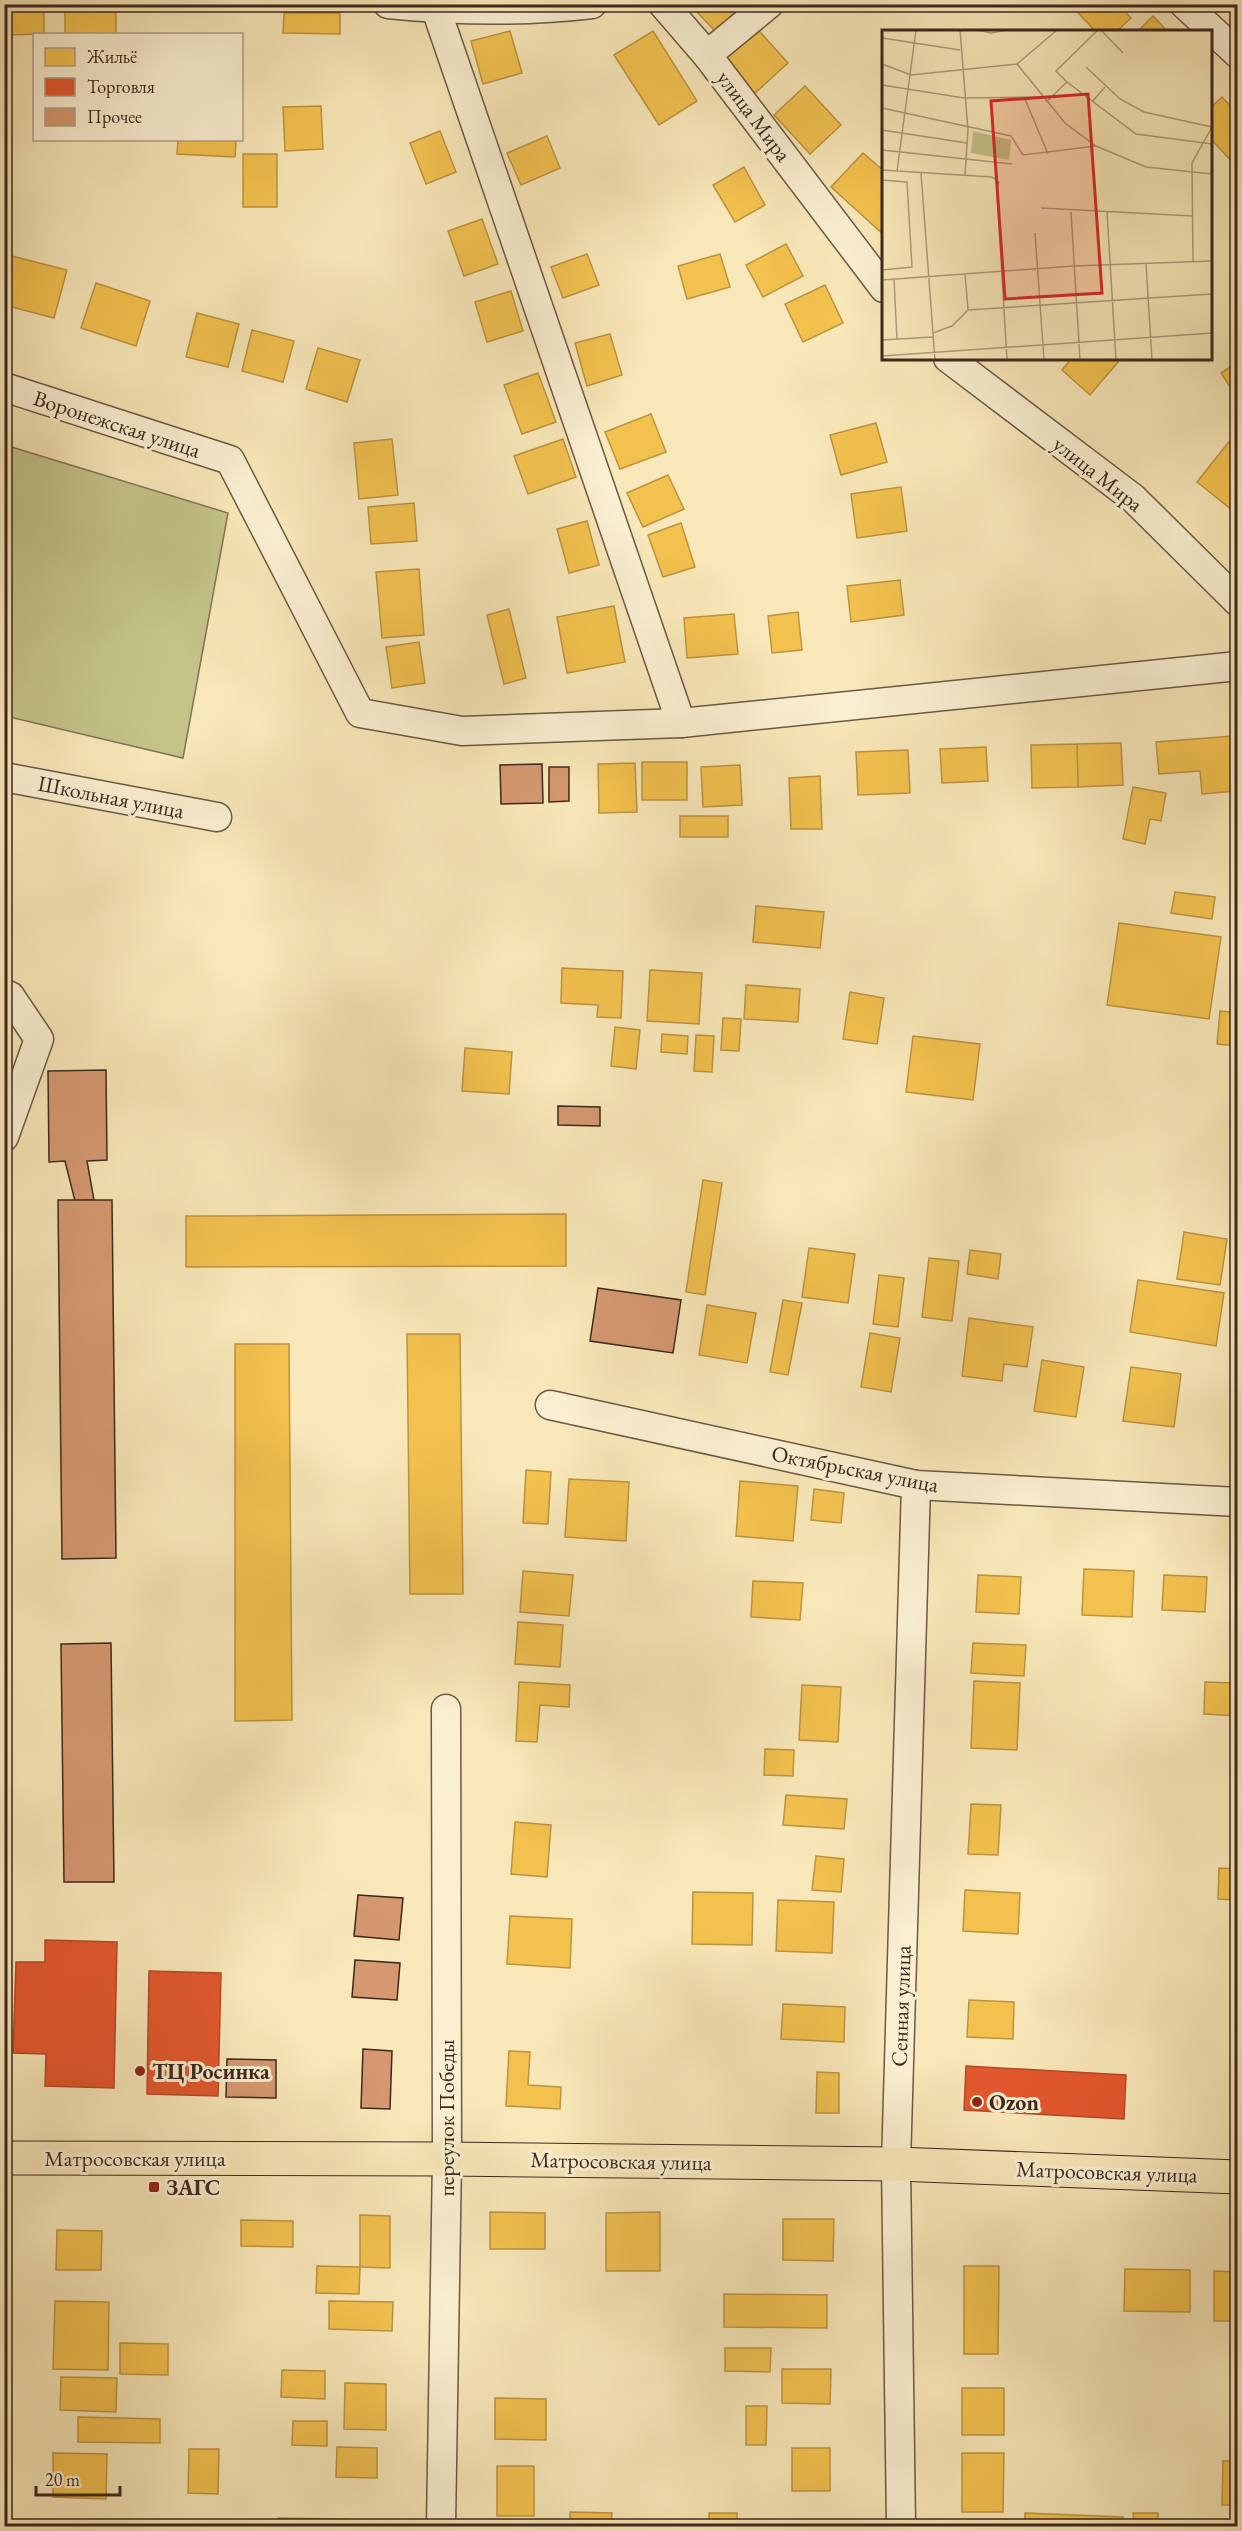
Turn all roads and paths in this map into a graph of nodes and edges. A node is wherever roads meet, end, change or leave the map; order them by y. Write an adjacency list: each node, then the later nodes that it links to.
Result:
1 (388, 4): 6 (street)
2 (592, 4): 6 (street)
3 (663, 4): 8 (street, улица Мира)
4 (770, 4): 8 (street)
5 (1184, 4): 7 (street)
6 (436, 9): 14 (street)
7 (1238, 54)
8 (707, 55): 9 (street, улица Мира)
9 (882, 285)
10 (951, 360): 12 (street, улица Мира)
11 (4, 387): 14 (street, Воронежская улица)
12 (1238, 602)
13 (1238, 666): 14 (street)
14 (681, 723)
15 (4, 777): 16 (street, Школьная улица)
16 (217, 817)
17 (4, 994): 18 (street)
18 (4, 1137)
19 (550, 1405): 20 (street, Октябрьская улица)
20 (916, 1485): 21 (street, Октябрьская улица); 25 (street, Сенная улица)
21 (1238, 1502)
22 (446, 1709): 24 (street, переулок Победы)
23 (4, 2158): 24 (highway, Матросовская улица)
24 (447, 2159): 25 (highway, Матросовская улица); 27 (street, переулок Победы)
25 (896, 2164): 26 (highway, Матросовская улица); 28 (street, Сенная улица)
26 (1238, 2177)
27 (441, 2526)
28 (901, 2526)

